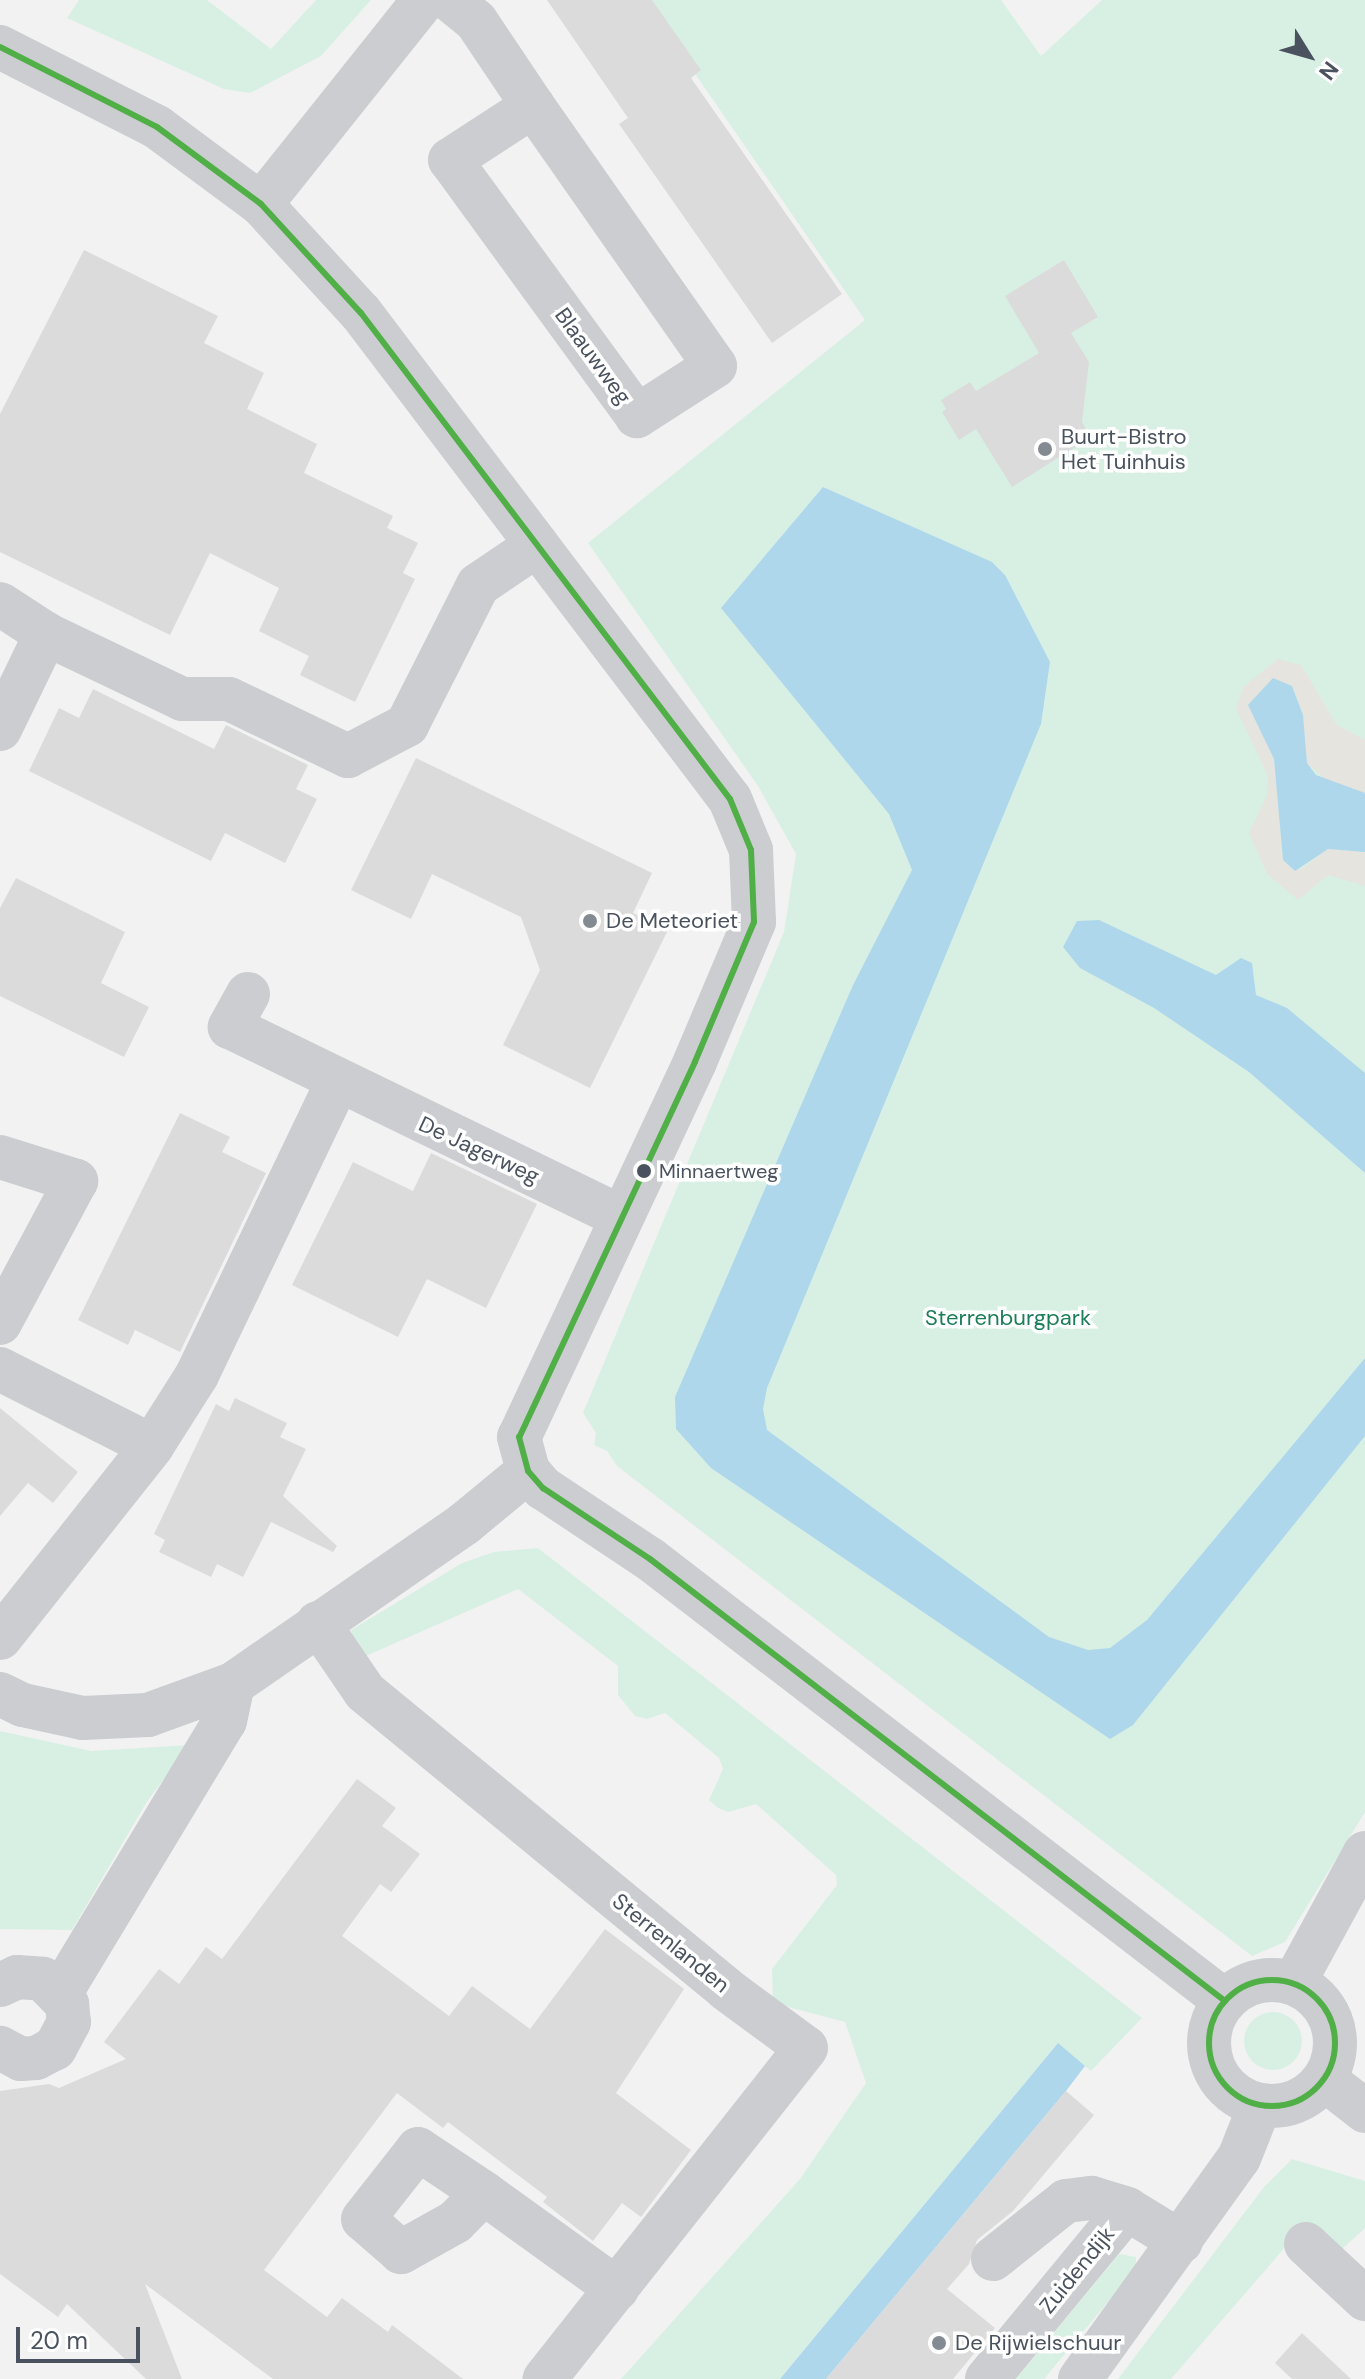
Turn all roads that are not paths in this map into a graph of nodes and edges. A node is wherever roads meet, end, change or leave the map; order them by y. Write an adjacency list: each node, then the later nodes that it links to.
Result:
1 (424, 0): 5 (street)
2 (450, 0): 4 (street, Blaauwweg)
3 (0, 47): 5 (street)
4 (533, 106): 4 (street, Blaauwweg)
5 (261, 204): 6 (street)
6 (537, 545): 8 (street); 13 (street)
7 (0, 604): 8 (street)
8 (46, 634): 9 (street)
9 (0, 729)
10 (248, 994): 11 (street, De Jagerweg)
11 (337, 1083): 13 (street, De Jagerweg); 16 (street)
12 (0, 1157): 14 (street)
13 (621, 1217): 17 (street)
14 (0, 1323)
15 (0, 1369): 16 (street)
16 (152, 1446): 19 (street)
17 (528, 1471): 18 (street); 26 (street)
18 (318, 1623): 20 (street); 36 (street, Sterrenlanden)
19 (0, 1638)
20 (233, 1684): 21 (street); 25 (street)
21 (0, 1694)
22 (1365, 1853): 23 (street)
23 (1294, 1983): 26 (street); 28 (street)
24 (0, 1985): 25 (street)
25 (60, 1994): 27 (street)
26 (1225, 2001): 29 (street)
27 (0, 2048)
28 (1324, 2079): 29 (street); 30 (street)
29 (1260, 2105): 33 (street)
30 (1365, 2111)
31 (484, 2193): 36 (street)
32 (1127, 2209): 33 (street, Zuidendijk); 35 (street); 39 (street, Zuidendijk)
33 (1181, 2242): 40 (street)
34 (1306, 2244): 37 (street)
35 (993, 2259)
36 (617, 2289): 38 (street, Sterrenlanden)
37 (1365, 2299)
38 (545, 2379)
39 (987, 2379)
40 (1080, 2379)

